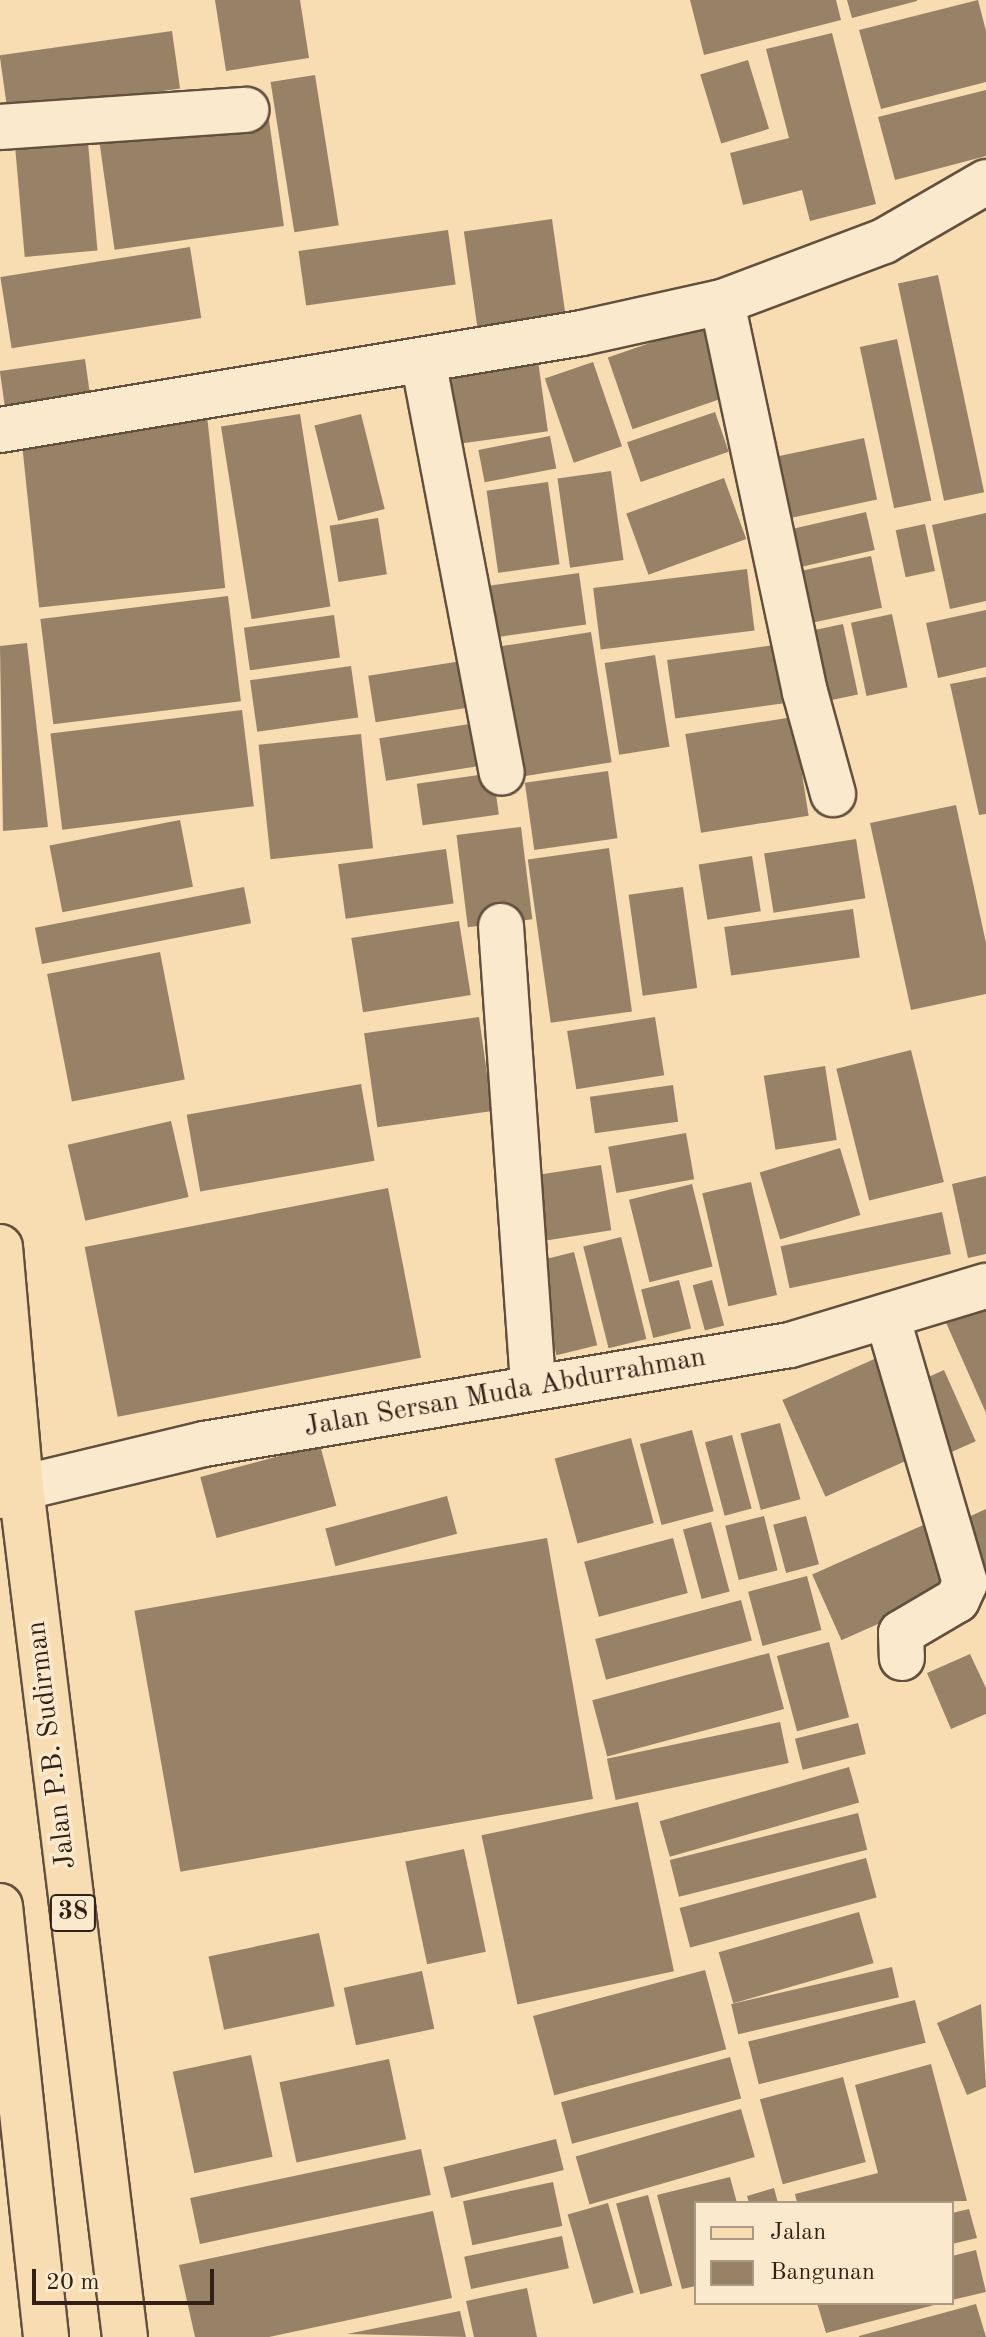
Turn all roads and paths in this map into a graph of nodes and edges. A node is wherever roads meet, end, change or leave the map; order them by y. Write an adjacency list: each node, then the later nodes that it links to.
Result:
1 (246, 110): 2 (street)
2 (0, 127)
3 (986, 182): 4 (street)
4 (722, 302): 5 (street); 8 (street)
5 (423, 360): 6 (street); 7 (street)
6 (0, 430)
7 (502, 773)
8 (833, 794)
9 (501, 926): 13 (street)
10 (0, 1247): 14 (main road, Jalan P.B. Sudirman)
11 (986, 1286): 12 (street, Jalan Sersan Muda Abdurrahman)
12 (887, 1316): 13 (street, Jalan Sersan Muda Abdurrahman); 15 (street)
13 (533, 1386): 14 (street, Jalan Sersan Muda Abdurrahman)
14 (10, 1492): 18 (main road, Jalan P.B. Sudirman / 38)
15 (902, 1658)
16 (0, 1906): 17 (main road)
17 (46, 2337)
18 (125, 2337)

